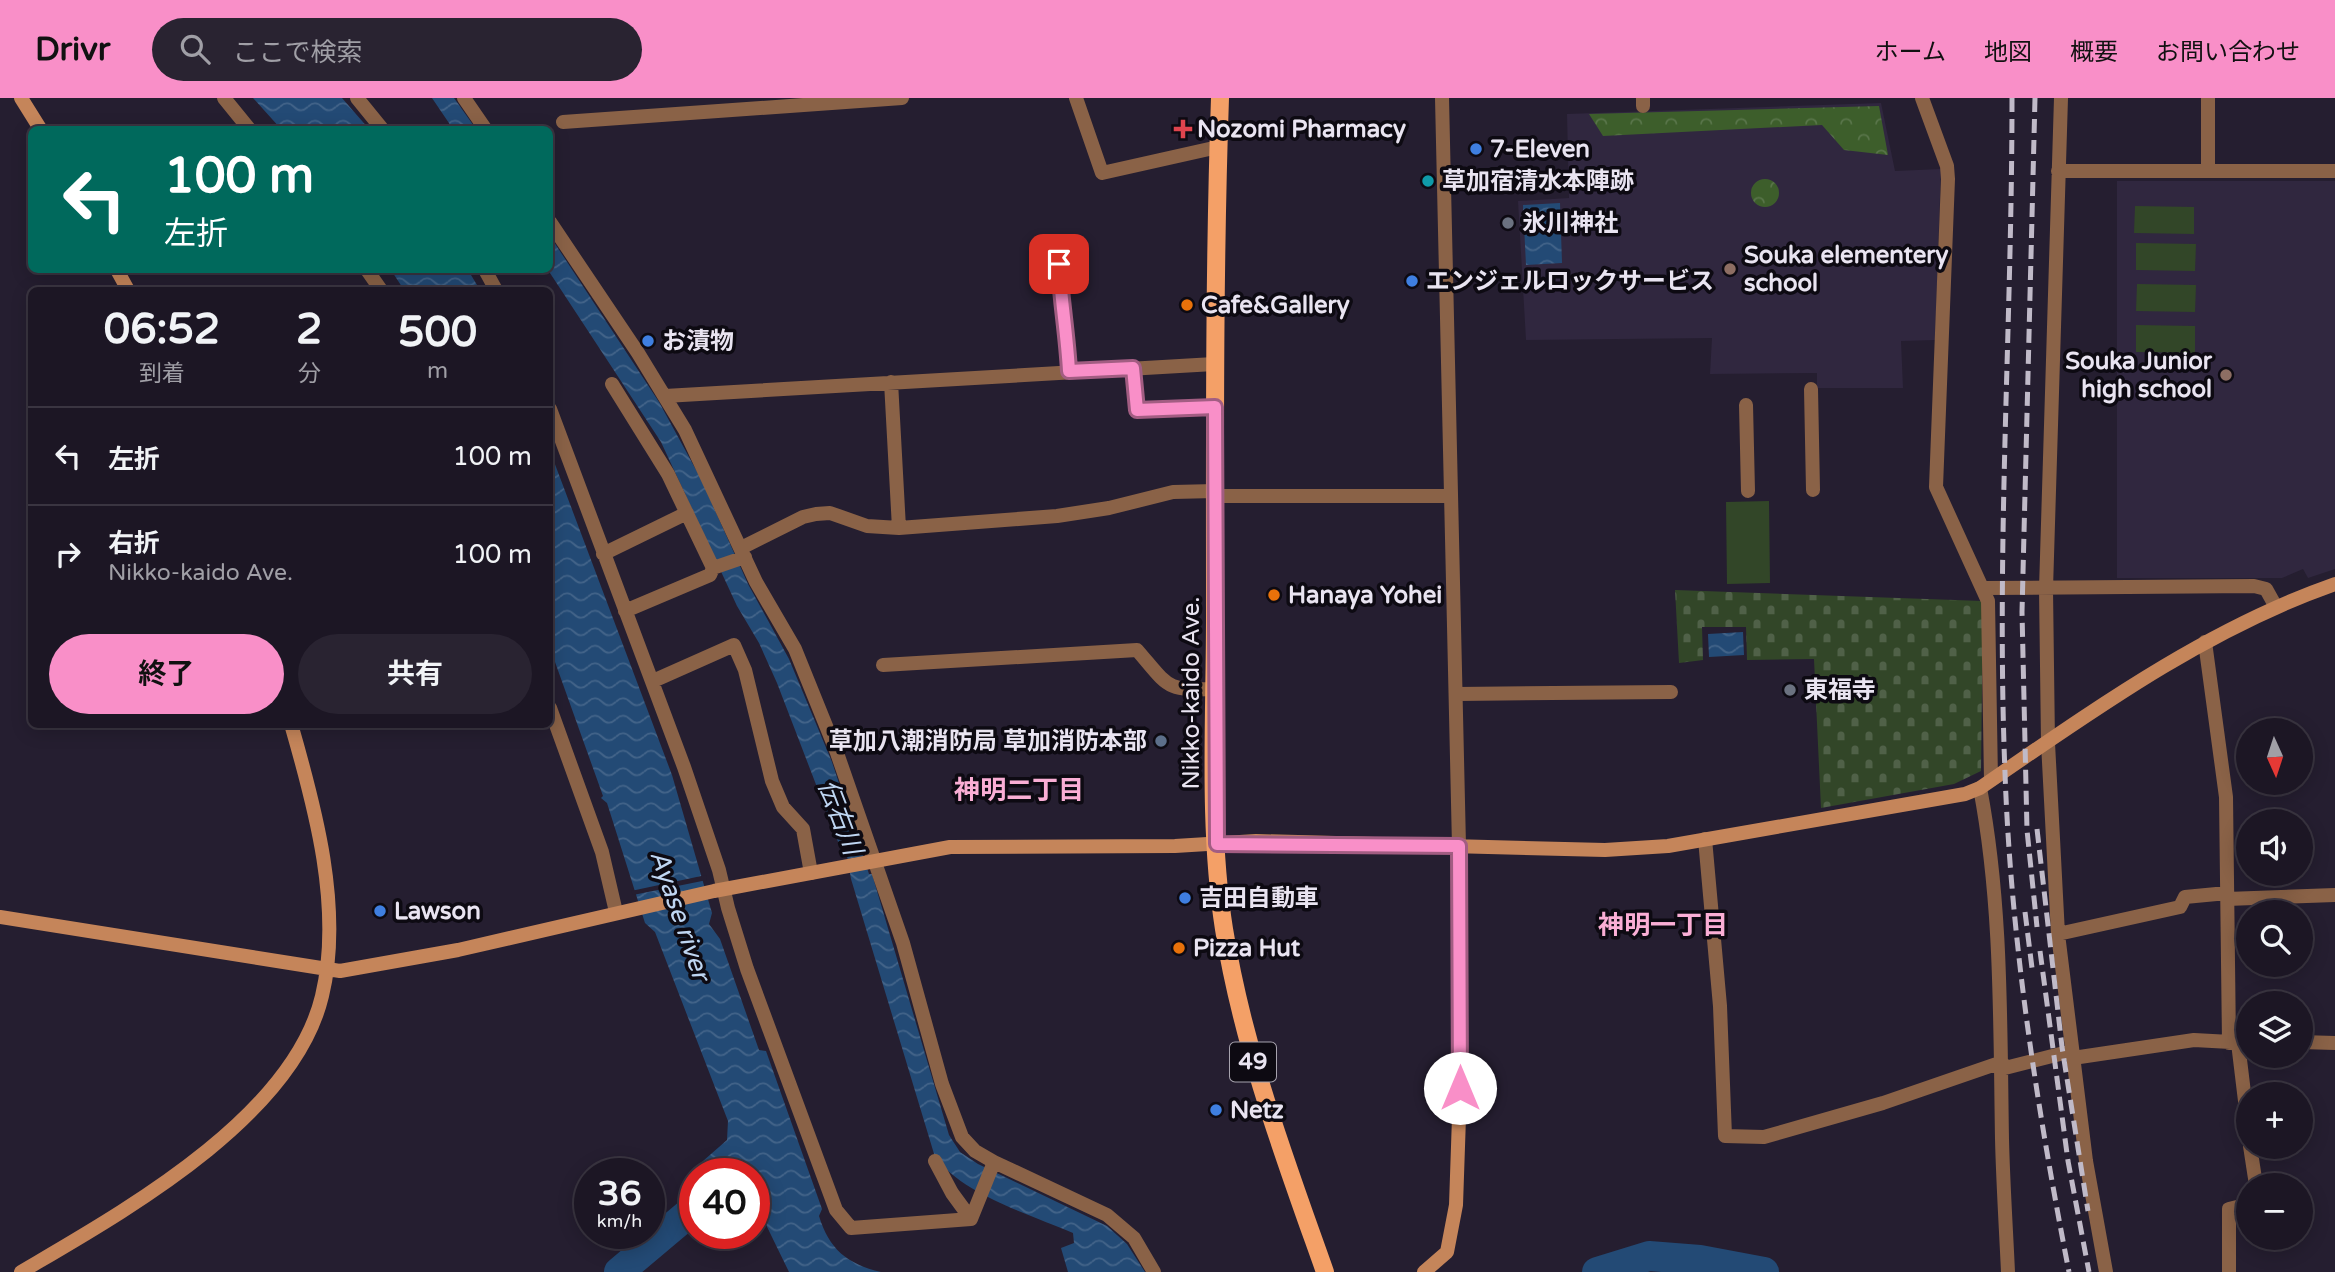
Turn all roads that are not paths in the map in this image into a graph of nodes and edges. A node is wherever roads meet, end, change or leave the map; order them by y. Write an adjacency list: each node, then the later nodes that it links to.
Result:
1 (21, 98): 13 (street)
2 (224, 98): 14 (street)
3 (357, 98): 15 (street)
4 (464, 98): 16 (street)
5 (902, 98): 12 (street)
6 (1076, 98): 17 (street)
7 (1220, 98): 17 (main road, Nikko-kaido Ave. / 49)
8 (1442, 98): 36 (street)
9 (1922, 98): 43 (street)
10 (2061, 98): 19 (street)
11 (2208, 98): 18 (street)
12 (563, 122)
13 (38, 126)
14 (247, 126)
15 (380, 126)
16 (483, 126)
17 (1218, 147): 23 (main road, Nikko-kaido Ave. / 49)
18 (2208, 170): 19 (street); 20 (street)
19 (2058, 171): 44 (street)
20 (2335, 171)
21 (553, 227): 29 (street)
22 (1071, 264): 25 (street)
23 (1214, 364): 24 (street); 31 (main road, Nikko-kaido Ave. / 49)
24 (1133, 368): 25 (street); 31 (street)
25 (1069, 371): 26 (street)
26 (891, 382): 29 (street); 38 (street)
27 (612, 384): 37 (street)
28 (1811, 389): 33 (street)
29 (665, 396): 40 (street)
30 (1746, 405): 34 (street)
31 (1215, 407): 35 (main road, Nikko-kaido Ave. / 49)
32 (553, 416): 39 (street)
33 (1813, 489)
34 (1748, 491)
35 (1215, 493): 36 (street); 38 (street); 50 (main road, Nikko-kaido Ave. / 49)
36 (1451, 496): 52 (street)
37 (687, 513): 39 (street); 41 (street)
38 (899, 528): 40 (street)
39 (603, 554): 46 (street)
40 (742, 554): 41 (street); 60 (street)
41 (714, 567): 46 (street)
42 (2335, 584): 45 (street)
43 (1984, 588): 44 (street); 56 (street)
44 (2046, 589): 45 (street); 55 (street)
45 (2276, 607): 47 (street)
46 (625, 611): 49 (street)
47 (2205, 642): 55 (street); 64 (street)
48 (883, 665): 50 (street)
49 (653, 681): 61 (street); 62 (street)
50 (1215, 689): 58 (main road, Nikko-kaido Ave. / 49)
51 (1671, 692): 52 (street)
52 (1457, 694): 59 (street)
53 (553, 716): 65 (street)
54 (293, 728): 68 (street)
55 (2048, 743): 56 (street); 67 (street)
56 (1986, 784): 57 (street); 74 (street)
57 (1705, 839): 59 (street); 74 (street)
58 (1217, 844): 59 (street); 60 (street); 81 (main road, Nikko-kaido Ave. / 49)
59 (1459, 846): 82 (street)
60 (874, 861): 61 (street); 76 (street)
61 (811, 873): 62 (street)
62 (718, 891): 65 (street); 78 (street)
63 (2335, 895): 64 (street)
64 (2227, 896): 67 (street); 69 (street)
65 (623, 910): 68 (street)
66 (0, 917): 68 (street)
67 (2058, 934): 73 (street)
68 (327, 971): 79 (street)
69 (2236, 1006)
70 (2313, 1042): 72 (street)
71 (2236, 1043): 73 (street)
72 (2335, 1043)
73 (2073, 1055): 74 (street); 84 (street)
74 (2002, 1066): 83 (street)
75 (935, 1161): 78 (street)
76 (994, 1162): 78 (street); 80 (street)
77 (2236, 1208): 85 (street)
78 (971, 1219)
79 (21, 1272)
80 (1154, 1272)
81 (1325, 1272)
82 (1424, 1272)
83 (2008, 1272)
84 (2106, 1272)
85 (2229, 1272)

